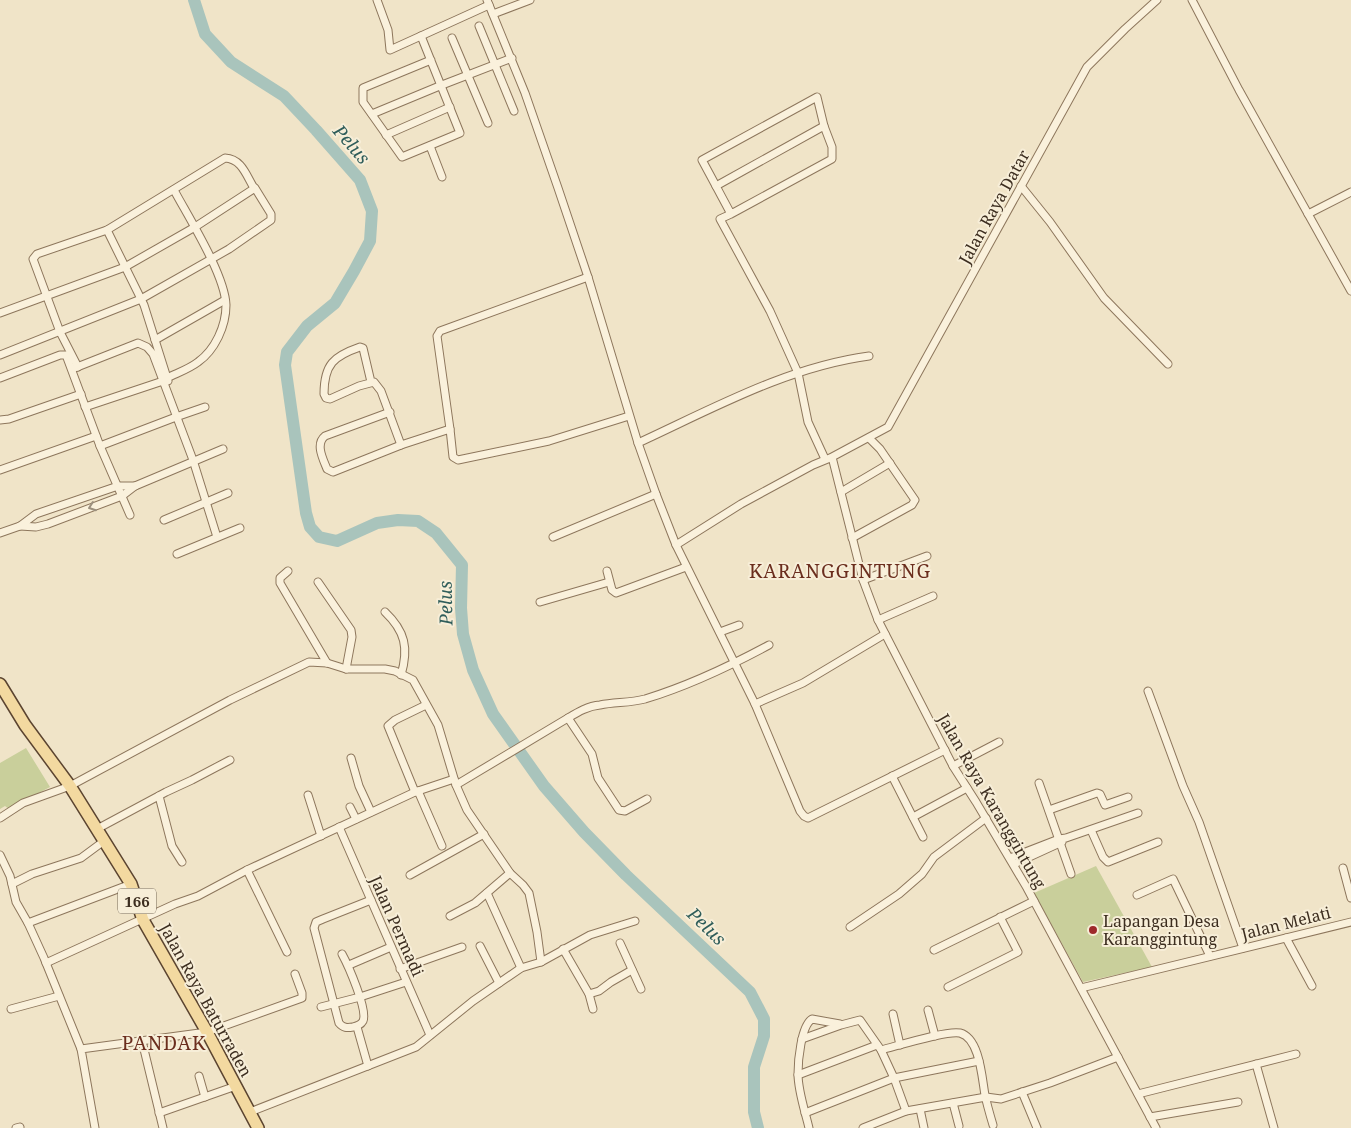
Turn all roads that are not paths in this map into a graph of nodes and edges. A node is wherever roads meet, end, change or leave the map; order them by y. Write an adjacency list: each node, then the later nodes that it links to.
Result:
1 (377, 0): 8 (street)
2 (530, 0): 6 (street)
3 (1158, 0): 24 (street, Jalan Raya Datar)
4 (1192, 0): 29 (street)
5 (488, 3): 6 (street); 8 (street)
6 (493, 14): 10 (street)
7 (479, 26): 12 (street)
8 (421, 36): 11 (street)
9 (452, 38): 13 (street)
10 (512, 58): 12 (street); 34 (street)
11 (431, 60): 14 (street); 17 (street)
12 (495, 65): 13 (street); 16 (street)
13 (468, 75): 14 (street); 18 (street)
14 (442, 85): 15 (street); 17 (street)
15 (450, 108): 20 (street); 21 (street)
16 (514, 111)
17 (372, 114): 20 (street)
18 (488, 123)
19 (824, 126): 23 (street); 23 (street); 28 (street)
20 (386, 135): 21 (street)
21 (430, 146): 22 (street)
22 (442, 177)
23 (716, 186): 28 (street)
24 (1021, 186): 44 (street); 59 (street, Jalan Raya Datar)
25 (254, 188): 26 (street); 30 (street); 32 (street)
26 (174, 190): 30 (street); 31 (street)
27 (1351, 192): 29 (street)
28 (731, 214): 46 (street, Jalan Raya Karanggintung)
29 (1308, 214): 35 (street)
30 (195, 227): 32 (street); 33 (street)
31 (107, 230): 33 (street); 36 (street)
32 (210, 259): 37 (street); 38 (street)
33 (125, 267): 36 (street); 37 (street)
34 (588, 277): 54 (street); 57 (street)
35 (1351, 291)
36 (47, 296): 39 (street); 40 (street)
37 (141, 299): 40 (street); 41 (street)
38 (225, 300): 41 (street); 48 (street)
39 (0, 313)
40 (60, 332): 42 (street); 45 (street)
41 (155, 340): 48 (street)
42 (0, 355)
43 (869, 356): 46 (street)
44 (1168, 364)
45 (75, 368): 47 (street); 48 (street); 50 (street)
46 (798, 373): 60 (street); 64 (street, Jalan Raya Karanggintung)
47 (0, 378)
48 (165, 379): 51 (street); 55 (street)
49 (371, 382): 49 (street); 53 (street)
50 (81, 394): 51 (street); 56 (street)
51 (85, 407): 58 (street)
52 (205, 407): 55 (street)
53 (390, 412): 61 (street); 61 (street)
54 (629, 416): 57 (street); 60 (street)
55 (178, 417): 62 (street); 65 (street)
56 (0, 420)
57 (450, 429): 61 (street)
58 (96, 436): 62 (street); 67 (street)
59 (869, 438): 64 (street); 66 (street)
60 (638, 443): 72 (street)
61 (401, 445)
62 (100, 446): 68 (street)
63 (223, 449): 65 (street)
64 (829, 458): 70 (street, Jalan Raya Karanggintung); 85 (street)
65 (193, 460): 69 (street); 74 (street)
66 (890, 463): 70 (street); 84 (street)
67 (0, 470)
68 (118, 486): 69 (street); 73 (street); 75 (street)
69 (135, 486): 73 (street)
70 (841, 492): 84 (street, Jalan Raya Karanggintung)
71 (228, 493): 74 (street)
72 (656, 494): 83 (street); 85 (street)
73 (122, 496): 76 (street); 78 (street, one-way to 78)
74 (206, 503): 77 (street); 82 (street)
75 (41, 513): 78 (street); 79 (street)
76 (130, 515)
77 (164, 520)
78 (46, 524): 79 (street)
79 (20, 526): 81 (street)
80 (240, 528): 82 (street)
81 (0, 533)
82 (217, 537): 86 (street)
83 (552, 537)
84 (852, 538): 91 (street, Jalan Raya Karanggintung)
85 (676, 545): 88 (street)
86 (177, 554)
87 (927, 556): 91 (street)
88 (686, 567): 93 (street); 99 (street)
89 (288, 571): 102 (street)
90 (607, 571): 93 (street)
91 (863, 580): 97 (street, Jalan Raya Karanggintung)
92 (318, 582): 104 (street)
93 (609, 582): 95 (street)
94 (933, 596): 97 (street)
95 (540, 602)
96 (385, 612): 105 (street)
97 (878, 620): 100 (street, Jalan Raya Karanggintung)
98 (739, 625): 99 (street)
99 (720, 632): 103 (street)
100 (885, 634): 108 (street); 112 (street, Jalan Raya Karanggintung)
101 (770, 646): 103 (street)
102 (327, 663): 104 (street); 119 (street)
103 (736, 663): 108 (street); 110 (street)
104 (346, 670): 105 (street)
105 (401, 675): 109 (street)
106 (0, 684): 119 (main road, Jalan Raya Baturraden / 166)
107 (1148, 691): 171 (street)
108 (755, 704): 116 (street)
109 (426, 705): 117 (street); 121 (street)
110 (568, 718): 117 (street); 125 (street)
111 (999, 742): 115 (street)
112 (945, 750): 115 (street, Jalan Raya Karanggintung); 116 (street)
113 (351, 758): 128 (street)
114 (230, 760): 123 (street)
115 (953, 766): 120 (street, Jalan Raya Karanggintung)
116 (892, 776): 130 (street)
117 (455, 782): 121 (street); 137 (street)
118 (1039, 783): 127 (street)
119 (70, 786): 131 (street); 135 (main road, Jalan Raya Baturraden / 166)
120 (967, 788): 130 (street); 132 (street, Jalan Raya Karanggintung)
121 (416, 791): 128 (street); 143 (street)
122 (308, 795): 138 (street)
123 (159, 796): 135 (street); 146 (street)
124 (1128, 797): 127 (street)
125 (647, 799)
126 (350, 807): 133 (street)
127 (1048, 810): 140 (street)
128 (371, 812): 133 (street)
129 (1138, 813): 136 (street)
130 (913, 817): 139 (street)
131 (0, 818)
132 (986, 818): 145 (street, Jalan Raya Karanggintung); 165 (street)
133 (356, 819): 134 (street)
134 (339, 827): 138 (street); 157 (street, Jalan Permadi)
135 (97, 829): 141 (main road, Jalan Raya Baturraden / 166)
136 (1091, 830): 140 (street); 142 (street)
137 (484, 834): 150 (street); 151 (street)
138 (321, 836): 148 (street)
139 (923, 837)
140 (1062, 840): 145 (street); 149 (street)
141 (104, 841): 152 (street); 153 (main road, Jalan Raya Baturraden / 166)
142 (1158, 842)
143 (442, 846)
144 (0, 855): 152 (street)
145 (1012, 861): 158 (street, Jalan Raya Karanggintung)
146 (182, 862)
147 (1343, 868): 156 (street)
148 (247, 870): 161 (street); 174 (street)
149 (1071, 874)
150 (410, 875)
151 (508, 875): 154 (street); 177 (street)
152 (12, 884): 164 (street)
153 (130, 884): 161 (main road, Jalan Raya Baturraden / 166); 164 (street)
154 (487, 893): 159 (street); 180 (street)
155 (1137, 895): 176 (street)
156 (1351, 898)
157 (371, 900): 169 (street, Jalan Permadi); 193 (street)
158 (1034, 901): 160 (street); 188 (street, Jalan Raya Karanggintung)
159 (450, 916)
160 (1000, 917): 173 (street); 187 (street)
161 (143, 920): 178 (street); 201 (main road, Jalan Raya Baturraden / 166)
162 (635, 921): 172 (street)
163 (1351, 922): 166 (street, Jalan Melati)
164 (28, 924): 178 (street)
165 (850, 927)
166 (1286, 938): 171 (street, Jalan Melati); 186 (street)
167 (620, 944): 182 (street)
168 (480, 946): 185 (street)
169 (391, 947): 179 (street); 181 (street, Jalan Permadi)
170 (462, 947): 181 (street)
171 (1243, 948): 176 (street, Jalan Melati)
172 (563, 950): 177 (street); 190 (street)
173 (934, 950)
174 (288, 952)
175 (342, 954): 179 (street)
176 (1210, 956): 188 (street, Jalan Melati)
177 (541, 962): 180 (street)
178 (46, 964): 191 (street)
179 (348, 965): 192 (street)
180 (521, 968): 185 (street)
181 (400, 969): 184 (street, Jalan Permadi)
182 (632, 970): 189 (street); 190 (street)
183 (295, 974): 201 (street)
184 (406, 982): 192 (street); 202 (street, Jalan Permadi)
185 (499, 983): 202 (street)
186 (1312, 986)
187 (948, 987)
188 (1081, 988): 210 (street, Jalan Raya Karanggintung)
189 (641, 989)
190 (589, 994): 196 (street)
191 (59, 996): 195 (street); 208 (street)
192 (360, 997): 193 (street); 200 (street)
193 (334, 1003): 194 (street); 200 (street)
194 (321, 1008)
195 (11, 1009)
196 (593, 1009)
197 (928, 1010): 203 (street)
198 (893, 1014): 206 (street)
199 (842, 1025): 204 (street); 204 (street); 207 (street)
200 (356, 1026): 213 (street)
201 (207, 1032): 205 (street); 217 (main road, Jalan Raya Baturraden / 166)
202 (430, 1035): 213 (street)
203 (935, 1036): 206 (street); 211 (street)
204 (802, 1039): 214 (street)
205 (142, 1041): 208 (street); 227 (street)
206 (900, 1045): 207 (street)
207 (879, 1048): 214 (street); 216 (street)
208 (81, 1049): 234 (street)
209 (1296, 1054): 212 (street)
210 (1118, 1057): 218 (street); 219 (street, Jalan Raya Karanggintung)
211 (979, 1061): 216 (street); 221 (street)
212 (1256, 1064): 219 (street); 242 (street)
213 (368, 1066): 226 (street)
214 (798, 1075): 228 (street)
215 (200, 1076): 220 (street)
216 (894, 1078): 225 (street); 228 (street)
217 (236, 1086): 220 (street); 226 (main road, Jalan Raya Baturraden / 166)
218 (1022, 1092): 221 (street); 240 (street)
219 (1138, 1094): 229 (street, Jalan Raya Karanggintung)
220 (205, 1097): 227 (street)
221 (986, 1097): 223 (street); 230 (street)
222 (1238, 1102): 229 (street)
223 (952, 1103): 224 (street); 231 (street)
224 (920, 1109): 225 (street); 239 (street)
225 (906, 1111): 238 (street)
226 (250, 1112): 236 (main road, Jalan Raya Baturraden / 166)
227 (160, 1113): 235 (street)
228 (805, 1113): 237 (street)
229 (1150, 1118): 241 (street, Jalan Raya Karanggintung)
230 (993, 1125)
231 (959, 1126)
232 (20, 1127): 233 (street)
233 (16, 1128)
234 (95, 1128)
235 (163, 1128)
236 (258, 1128)
237 (809, 1128)
238 (863, 1128)
239 (924, 1128)
240 (1037, 1128)
241 (1156, 1128)
242 (1274, 1128)

